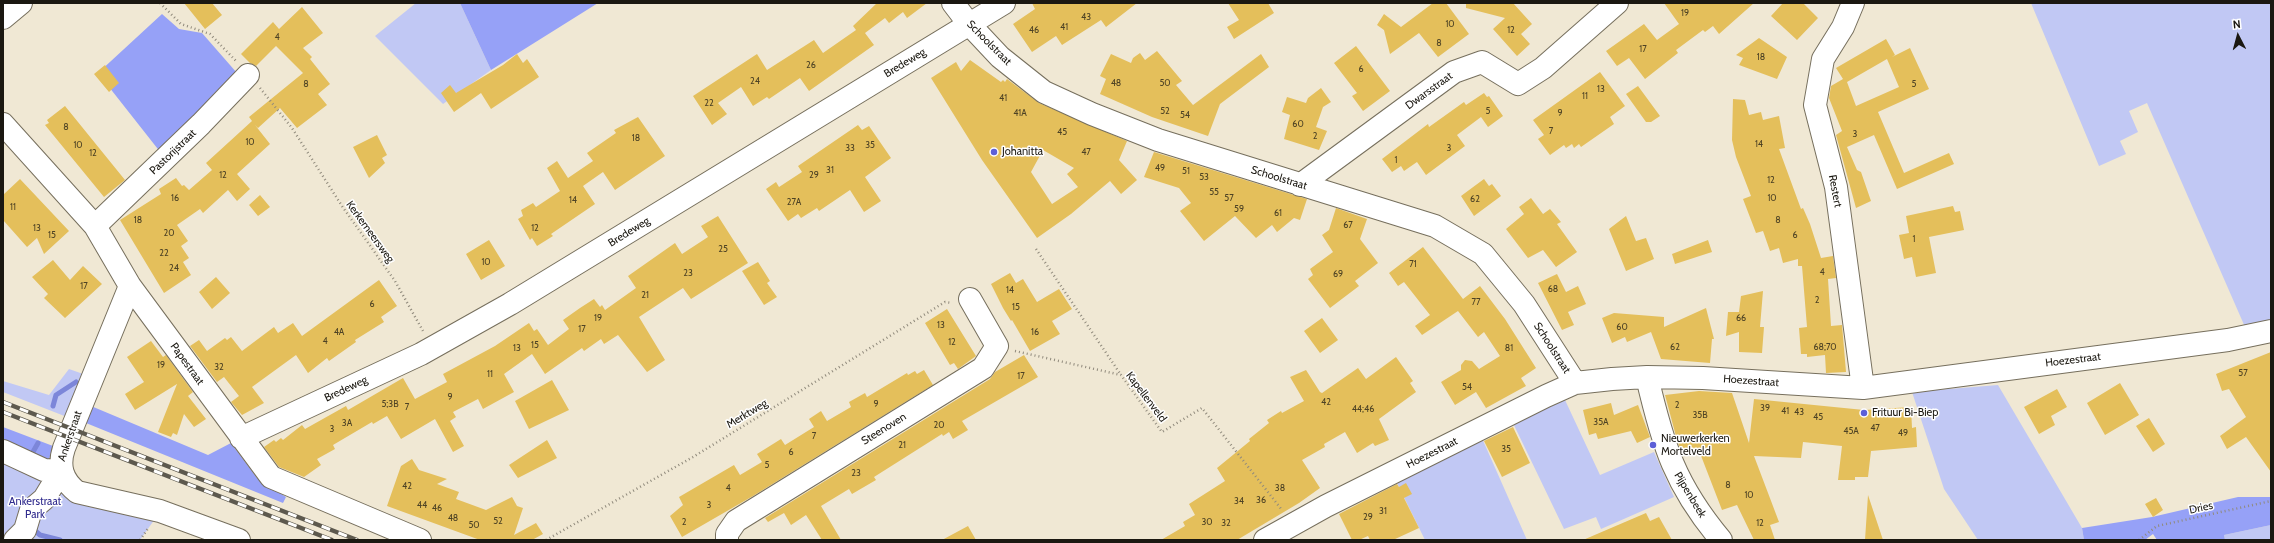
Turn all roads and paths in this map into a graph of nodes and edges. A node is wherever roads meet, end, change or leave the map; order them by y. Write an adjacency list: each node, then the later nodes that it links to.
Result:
1 (21, 3): 7 (street)
2 (160, 3): 9 (path)
3 (953, 3): 8 (street, Schoolstraat)
4 (1004, 3): 8 (street, Bredeweg)
5 (1616, 3): 11 (street, Dwarsstraat)
6 (1853, 3): 22 (street, Restert)
7 (3, 18)
8 (968, 24): 11 (street, Schoolstraat); 18 (street, Bredeweg)
9 (248, 75): 12 (street, Pastorijstraat); 18 (path, Kerkemeersweg)
10 (3, 124): 12 (street, Papestraat)
11 (1300, 185): 21 (street, Schoolstraat)
12 (95, 226): 14 (street, Papestraat)
13 (1036, 249): 19 (path)
14 (130, 286): 23 (street, Papestraat); 25 (street, Ankerstraat)
15 (962, 301): 17 (street); 31 (path, Merktweg)
16 (2271, 330): 22 (street, Hoezestraat)
17 (997, 346): 19 (path, Kapellenveld); 32 (street, Steenoven)
18 (432, 347): 23 (street, Bredeweg)
19 (1121, 375): 27 (path, Kapellenveld)
20 (1647, 377): 21 (street, Hoezestraat); 22 (street, Hoezestraat); 34 (street, Pijpenbeek)
21 (1575, 383): 27 (street, Hoezestraat)
22 (1863, 388)
23 (241, 438): 30 (street, Papestraat)
24 (3, 451): 25 (street)
25 (61, 471): 28 (street); 29 (street, Ankerstraat)
26 (2271, 501): 35 (path, Dries)
27 (1293, 524): 33 (street, Hoezestraat)
28 (15, 540)
29 (239, 540)
30 (420, 540)
31 (546, 540)
32 (727, 540)
33 (1265, 540)
34 (1722, 540)
35 (2140, 540)

